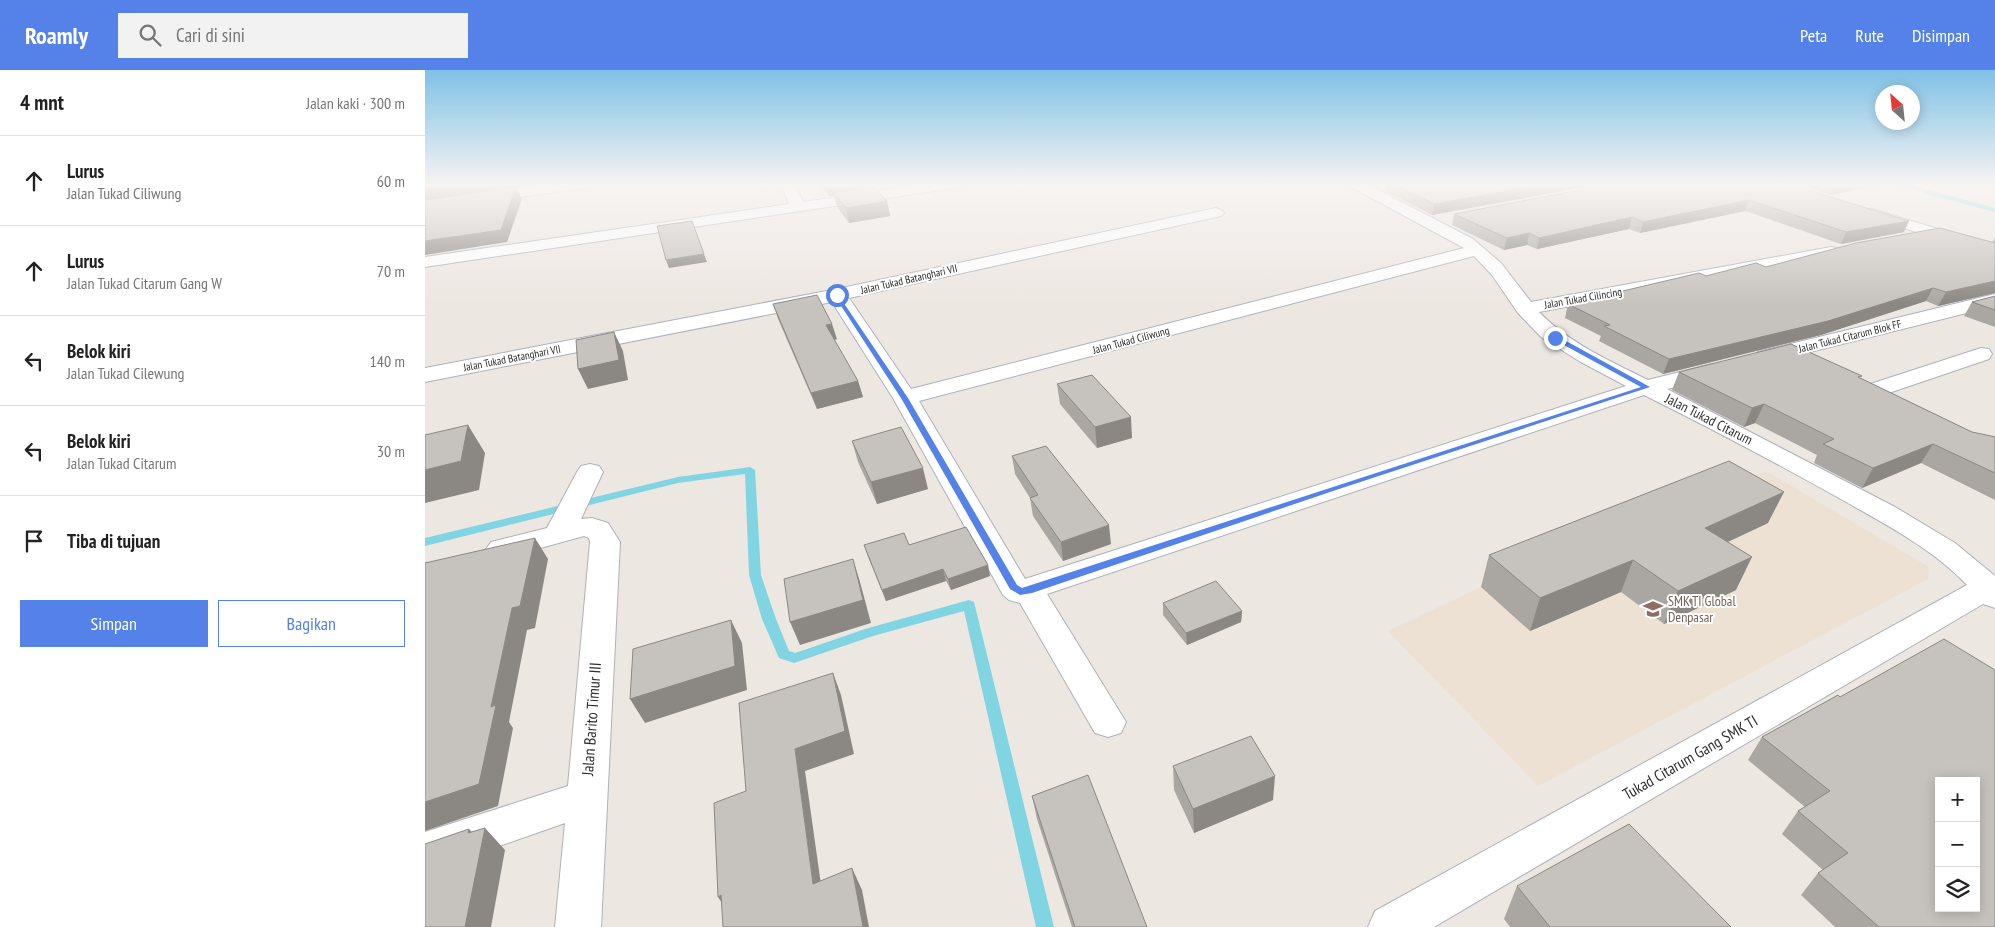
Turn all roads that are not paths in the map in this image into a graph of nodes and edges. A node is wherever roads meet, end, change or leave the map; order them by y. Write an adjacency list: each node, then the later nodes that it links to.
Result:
1 (683, 224): 10 (street)
2 (1166, 224): 11 (street, Jalan Tukad Batanghari VII)
3 (1435, 224): 8 (street, Jalan Tukad Citarum)
4 (1906, 224): 5 (street)
5 (1936, 233): 6 (street); 9 (street)
6 (1897, 240)
7 (1847, 249): 13 (street, Jalan Tukad Cilincing)
8 (1477, 250): 13 (street, Jalan Tukad Citarum); 17 (street, Jalan Tukad Ciliwung)
9 (1995, 251)
10 (425, 262)
11 (837, 295): 15 (street, Jalan Tukad Batanghari VII); 17 (street)
12 (1995, 300): 16 (street, Jalan Tukad Citarum Blok FF)
13 (1525, 309): 16 (street, Jalan Tukad Citarum)
14 (1981, 354): 18 (street)
15 (425, 375)
16 (1647, 387): 20 (street, Jalan Tukad Citarum Blok FF); 21 (street, Jalan Tukad Citarum)
17 (905, 398): 20 (street)
18 (1892, 406)
19 (472, 557): 23 (street, Jalan Barito Timur III)
20 (1028, 590): 22 (street)
21 (1991, 592): 26 (street, Tukad Citarum Gang SMK TI)
22 (1108, 722)
23 (585, 798): 24 (street); 25 (street, Jalan Barito Timur III)
24 (425, 852)
25 (578, 927)
26 (1391, 927)

